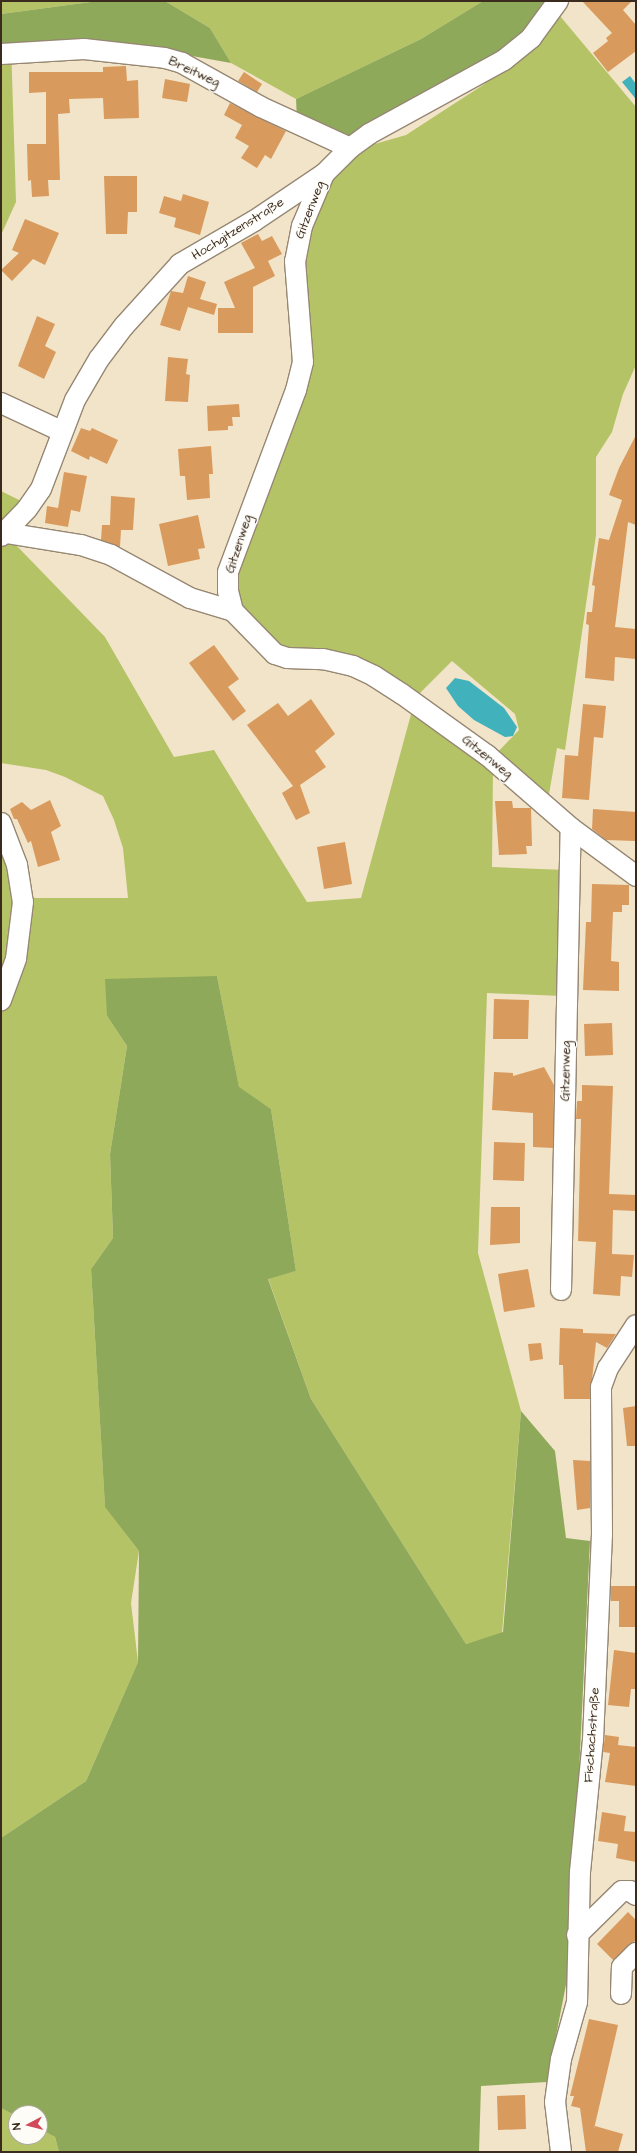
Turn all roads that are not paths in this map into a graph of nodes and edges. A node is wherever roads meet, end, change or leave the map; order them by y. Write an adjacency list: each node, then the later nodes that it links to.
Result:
1 (558, 1): 3 (street, Hochgitzenstraße)
2 (1, 54): 3 (street, Breitweg)
3 (350, 148): 4 (street, Hochgitzenstraße)
4 (324, 174): 6 (street, Hochgitzenstraße); 8 (street, Gitzenweg)
5 (1, 403): 6 (street)
6 (62, 431): 7 (street, Hochgitzenstraße)
7 (4, 534): 8 (street)
8 (233, 611): 10 (street, Gitzenweg)
9 (1, 823): 12 (street)
10 (571, 828): 11 (street, Gitzenweg); 13 (street, Gitzenweg)
11 (636, 876)
12 (1, 1000)
13 (561, 1290)
14 (636, 1325): 17 (street, Fischachstraße)
15 (636, 1876): 16 (street)
16 (629, 1893): 17 (street)
17 (577, 1935): 20 (street, Fischachstraße)
18 (636, 1953): 19 (street)
19 (621, 1994)
20 (561, 2152)

